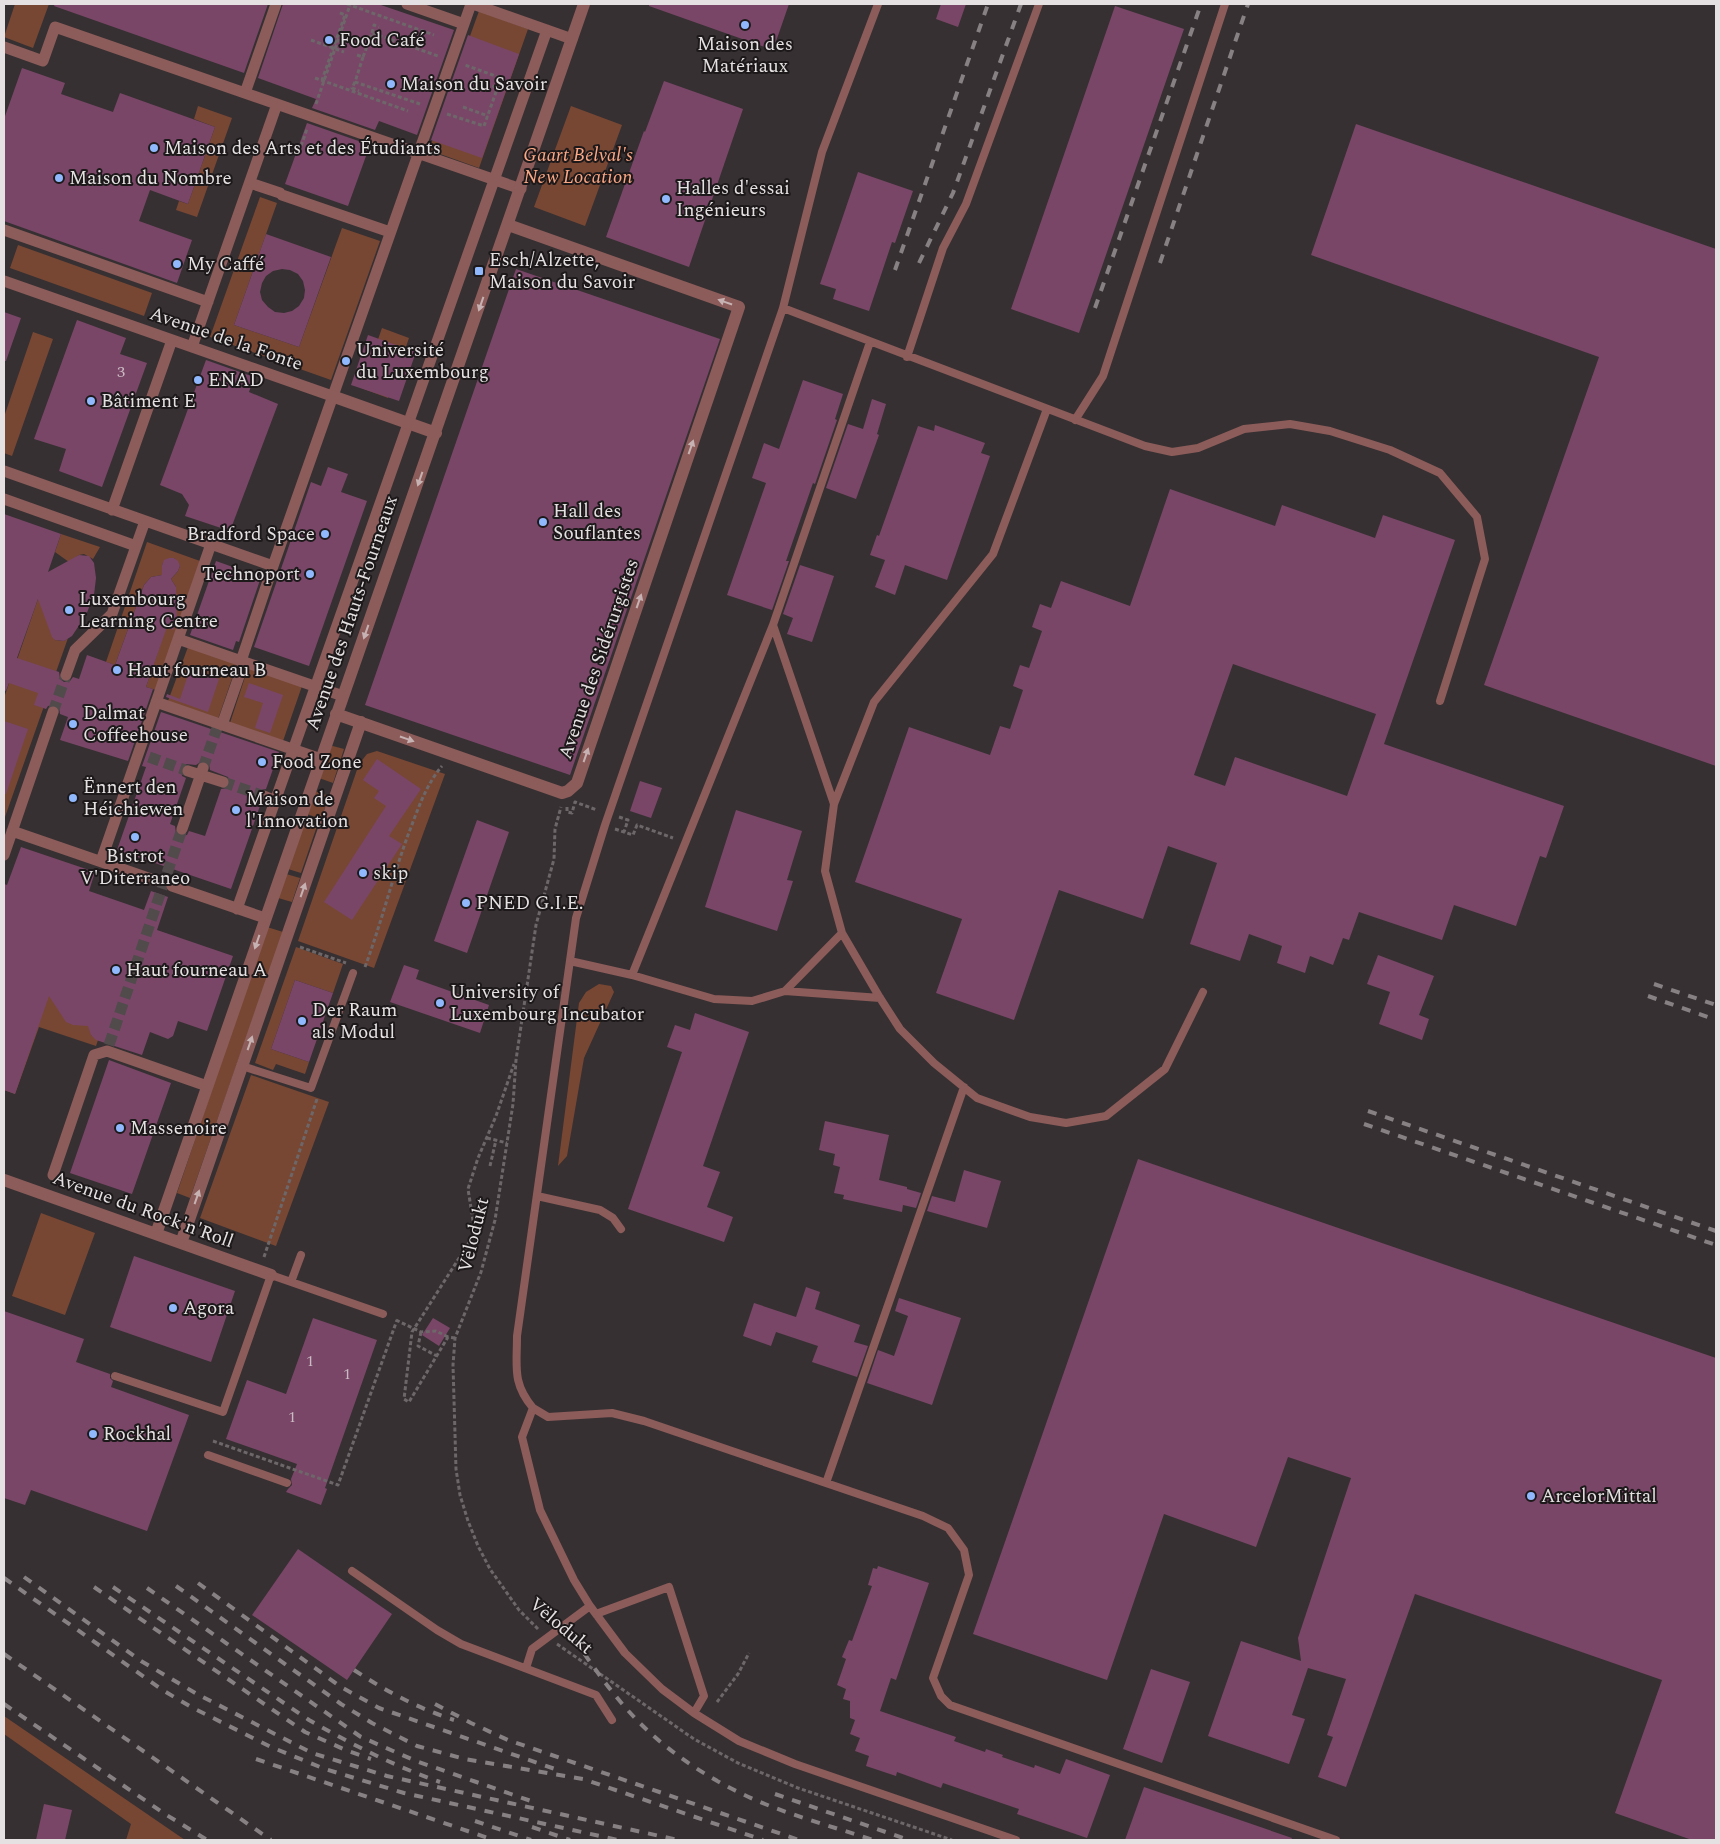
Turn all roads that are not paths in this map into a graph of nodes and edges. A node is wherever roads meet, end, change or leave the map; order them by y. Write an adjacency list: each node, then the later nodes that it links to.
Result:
1 (276, 4): 12 (street)
2 (407, 4): 8 (street)
3 (472, 4): 8 (street); 9 (street)
4 (584, 4): 10 (street, Avenue des Hauts-Fourneaux)
5 (878, 4): 23 (lane)
6 (1038, 4): 27 (lane)
7 (1225, 4): 30 (lane)
8 (464, 24): 14 (street)
9 (548, 30): 10 (street); 15 (street, Avenue des Hauts-Fourneaux)
10 (572, 39): 17 (street, Avenue des Hauts-Fourneaux)
11 (4, 47): 12 (street)
12 (245, 93): 13 (street)
13 (278, 104): 14 (street); 16 (street)
14 (418, 153): 15 (street); 20 (street)
15 (496, 180): 17 (street); 31 (street, Avenue des Hauts-Fourneaux)
16 (250, 183): 20 (street); 22 (street)
17 (521, 189): 18 (street, Avenue des Hauts-Fourneaux)
18 (508, 225): 32 (street, Avenue des Hauts-Fourneaux, one-way to 32); 50 (street, Avenue des Sidérurgistes, one-way to 18)
19 (10, 229): 22 (street, Avenue de la Fonte)
20 (390, 232): 28 (street)
21 (4, 280): 24 (street, Avenue de la Fonte)
22 (208, 302): 26 (street)
23 (783, 308): 25 (lane); 69 (lane)
24 (172, 340): 26 (street, Avenue de la Fonte); 35 (street)
25 (870, 342): 27 (lane); 40 (lane)
26 (192, 347): 28 (street, Avenue de la Fonte)
27 (907, 357): 29 (lane)
28 (332, 396): 31 (street, Avenue de la Fonte); 39 (street)
29 (1047, 409): 30 (lane); 59 (lane)
30 (1075, 420): 46 (lane)
31 (409, 424): 32 (street, Avenue de la Fonte); 44 (street, Avenue des Hauts-Fourneaux)
32 (436, 433): 45 (street, Avenue des Hauts-Fourneaux, one-way to 45)
33 (4, 472): 35 (street)
34 (4, 500): 38 (street)
35 (112, 510): 36 (street)
36 (145, 521): 37 (street); 38 (street)
37 (211, 544): 39 (street); 41 (street)
38 (136, 546): 43 (street)
39 (273, 566): 42 (street)
40 (773, 626): 59 (lane); 71 (lane)
41 (178, 639): 42 (street); 47 (street)
42 (242, 662): 44 (street); 51 (street)
43 (66, 675)
44 (316, 687): 45 (street); 52 (street, Avenue des Hauts-Fourneaux)
45 (343, 696): 49 (street, Avenue des Hauts-Fourneaux)
46 (1440, 701)
47 (156, 702): 51 (street); 63 (street)
48 (53, 712): 60 (street)
49 (336, 714): 50 (street); 53 (street, Avenue des Hauts-Fourneaux)
50 (361, 722): 75 (street, one-way to 50)
51 (219, 725): 52 (street)
52 (294, 749): 53 (street); 58 (street, Avenue des Hauts-Fourneaux)
53 (321, 759): 67 (street, Avenue des Hauts-Fourneaux)
54 (188, 770): 55 (street)
55 (202, 771): 56 (street); 61 (street)
56 (223, 782)
57 (264, 796): 58 (street)
58 (276, 801): 66 (street, Avenue des Hauts-Fourneaux)
59 (834, 804): 68 (lane)
60 (10, 825): 62 (street); 63 (street)
61 (182, 829)
62 (4, 855)
63 (101, 861): 64 (street)
64 (154, 880)
65 (172, 886): 66 (street)
66 (237, 908): 67 (street)
67 (266, 918): 76 (street, Avenue des Hauts-Fourneaux, one-way to 76)
68 (842, 933): 72 (lane); 74 (lane)
69 (570, 961): 71 (lane); 80 (lane)
70 (353, 973): 75 (lane)
71 (632, 975): 72 (lane)
72 (786, 991): 74 (lane)
73 (1203, 992): 77 (lane)
74 (880, 998): 77 (lane)
75 (242, 1066): 83 (street, one-way to 75)
76 (207, 1086): 78 (street); 82 (street, Avenue des Hauts-Fourneaux)
77 (964, 1087): 92 (lane)
78 (52, 1175)
79 (4, 1180): 82 (street, Avenue du Rock'n'Roll)
80 (537, 1196): 81 (lane); 89 (lane)
81 (621, 1229)
82 (156, 1234): 83 (street, Avenue du Rock'n'Roll)
83 (181, 1243): 85 (street, Avenue du Rock'n'Roll)
84 (301, 1255): 86 (lane)
85 (265, 1273): 86 (lane); 88 (lane)
86 (291, 1282): 87 (lane)
87 (383, 1314)
88 (115, 1376)
89 (533, 1408): 92 (lane); 94 (lane)
90 (208, 1454): 91 (lane)
91 (287, 1483)
92 (826, 1483): 100 (lane)
93 (352, 1571): 96 (lane)
94 (590, 1606): 95 (lane); 96 (lane)
95 (596, 1614): 97 (lane); 97 (lane)
96 (526, 1668): 98 (lane)
97 (694, 1714): 99 (lane)
98 (612, 1720)
99 (1016, 1840)
100 (1336, 1840)

